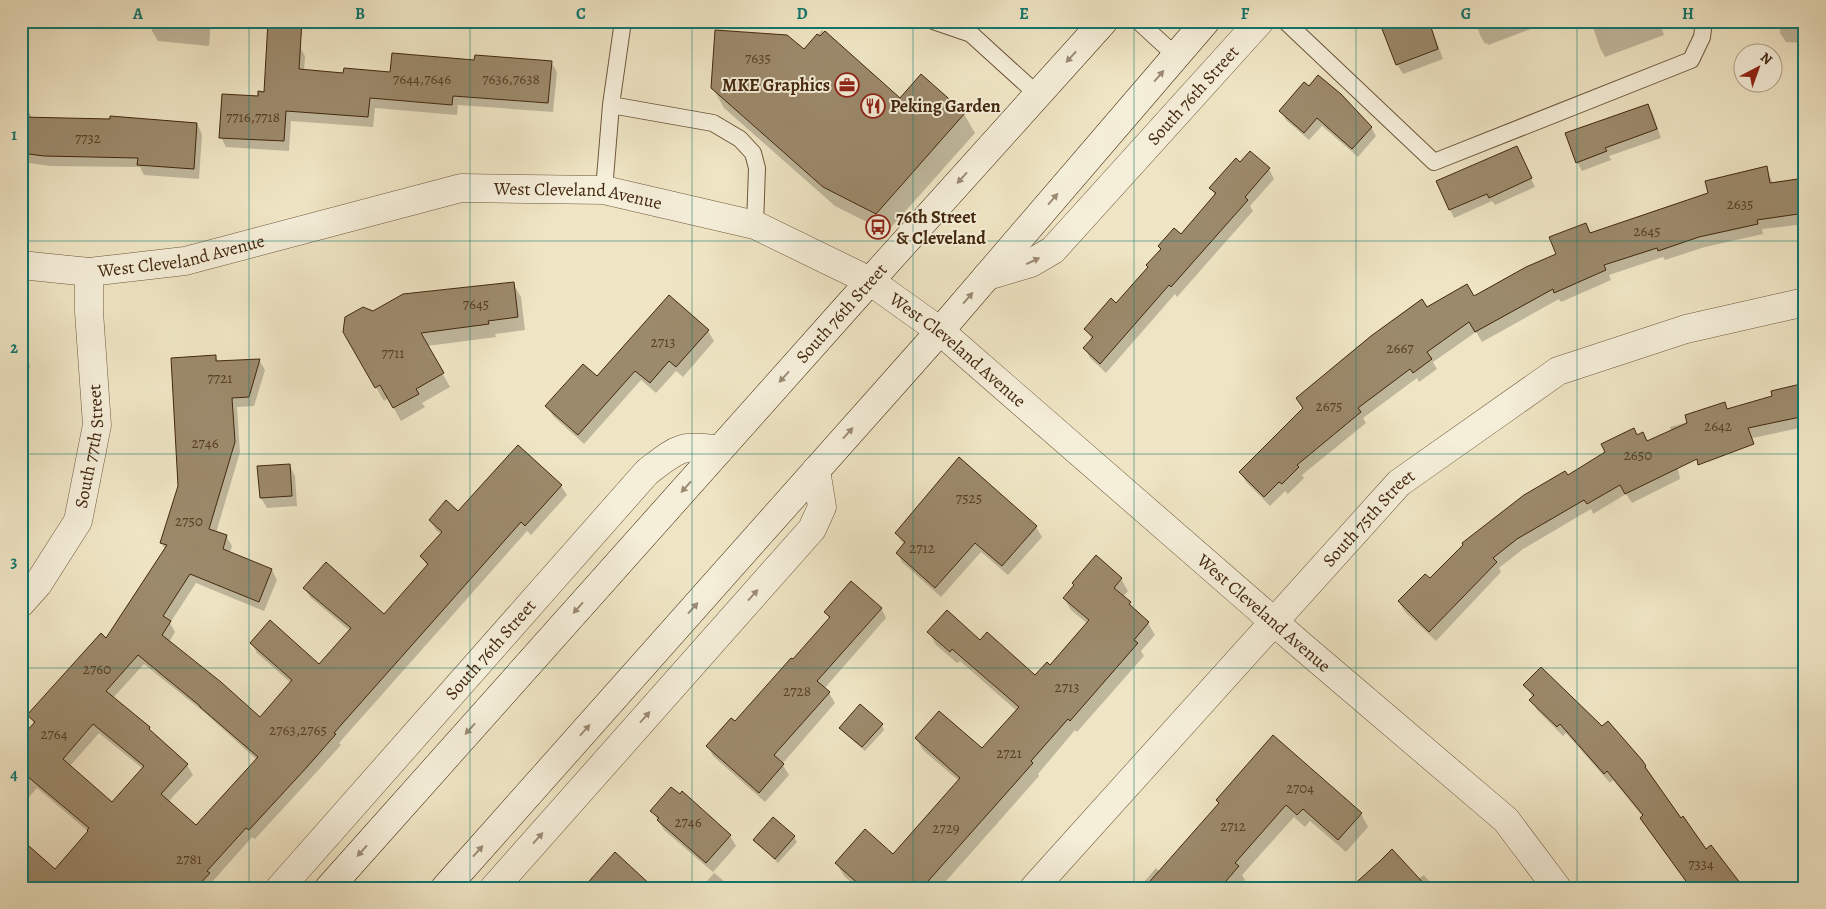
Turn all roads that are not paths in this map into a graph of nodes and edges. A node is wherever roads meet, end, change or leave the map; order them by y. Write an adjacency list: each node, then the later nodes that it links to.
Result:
1 (623, 21): 11 (lane)
2 (933, 21): 10 (lane)
3 (1104, 21): 10 (street, South 76th Street, one-way to 10)
4 (1138, 21): 9 (lane)
5 (1206, 21): 9 (street, South 76th Street)
6 (1260, 21): 16 (street, South 76th Street, one-way to 6)
7 (1285, 21): 8 (lane)
8 (1704, 21)
9 (1176, 56): 16 (street, South 76th Street, one-way to 9)
10 (1037, 94): 17 (street, South 76th Street, one-way to 17)
11 (611, 105): 12 (lane); 13 (lane)
12 (604, 190): 13 (street, West Cleveland Avenue); 15 (street, West Cleveland Avenue)
13 (755, 225): 17 (street, West Cleveland Avenue)
14 (21, 265): 15 (street, West Cleveland Avenue)
15 (89, 272): 22 (street, South 77th Street)
16 (987, 276): 19 (street, South 76th Street, one-way to 16)
17 (870, 281): 19 (street, West Cleveland Avenue); 20 (street, South 76th Street, one-way to 20)
18 (1805, 302): 23 (street, South 75th Street)
19 (940, 330): 21 (street, South 76th Street, one-way to 19); 23 (street, West Cleveland Avenue)
20 (719, 450): 24 (street, South 76th Street); 25 (street, South 76th Street, one-way to 25)
21 (816, 470): 26 (street, South 76th Street, one-way to 21); 27 (street, one-way to 21)
22 (21, 603)
23 (1273, 621): 28 (street, South 75th Street); 29 (street, West Cleveland Avenue)
24 (280, 888)
25 (329, 888)
26 (445, 888)
27 (494, 888)
28 (1034, 888)
29 (1557, 888)

